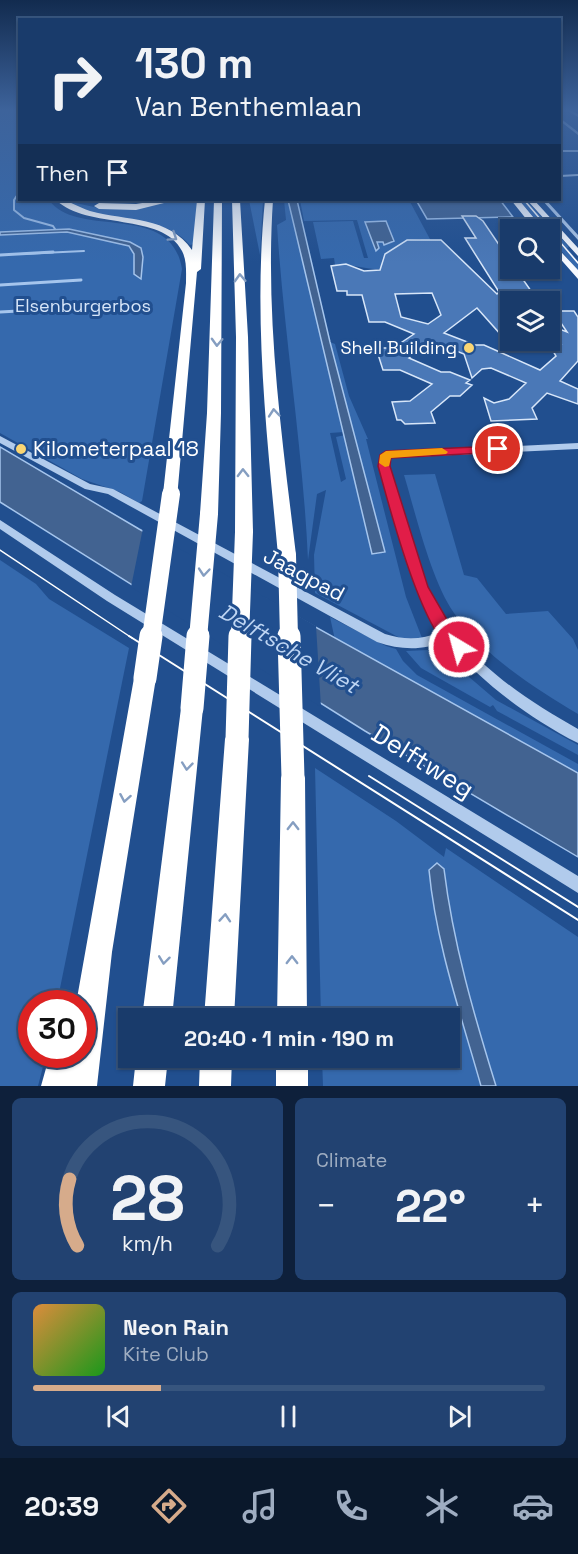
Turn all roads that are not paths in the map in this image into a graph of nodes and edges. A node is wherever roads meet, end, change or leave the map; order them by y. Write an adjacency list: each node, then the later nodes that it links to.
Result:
1 (578, 175): 2 (street)
2 (561, 176)
3 (55, 201): 15 (highway)
4 (62, 201): 15 (highway)
5 (80, 201): 6 (highway)
6 (168, 201)
7 (201, 201): 22 (highway)
8 (218, 201): 32 (highway, one-way to 32, bridge)
9 (269, 201): 23 (highway)
10 (516, 201): 14 (main road)
11 (531, 201): 18 (main road)
12 (545, 201): 17 (street)
13 (237, 205): 16 (highway); 33 (highway, one-way to 13, bridge)
14 (531, 219)
15 (128, 221): 22 (highway, one-way to 22)
16 (248, 237)
17 (578, 238)
18 (578, 253)
19 (560, 254): 21 (main road)
20 (253, 255): 23 (highway)
21 (578, 276)
22 (192, 283): 30 (highway, one-way to 30, bridge)
23 (263, 291): 34 (highway, one-way to 23, bridge)
24 (0, 439): 27 (street, Jaagpad)
25 (578, 447): 27 (street)
26 (0, 524): 29 (street, Delftweg)
27 (447, 635): 28 (street)
28 (578, 736)
29 (578, 885)
30 (98, 952): 31 (highway); 40 (highway)
31 (86, 990)
32 (158, 1008)
33 (220, 1008)
34 (292, 1008)
35 (62, 1068): 39 (highway)
36 (151, 1068): 41 (highway)
37 (216, 1068): 42 (highway)
38 (292, 1068): 43 (highway)
39 (57, 1086)
40 (81, 1086)
41 (149, 1086)
42 (215, 1086)
43 (292, 1086)

